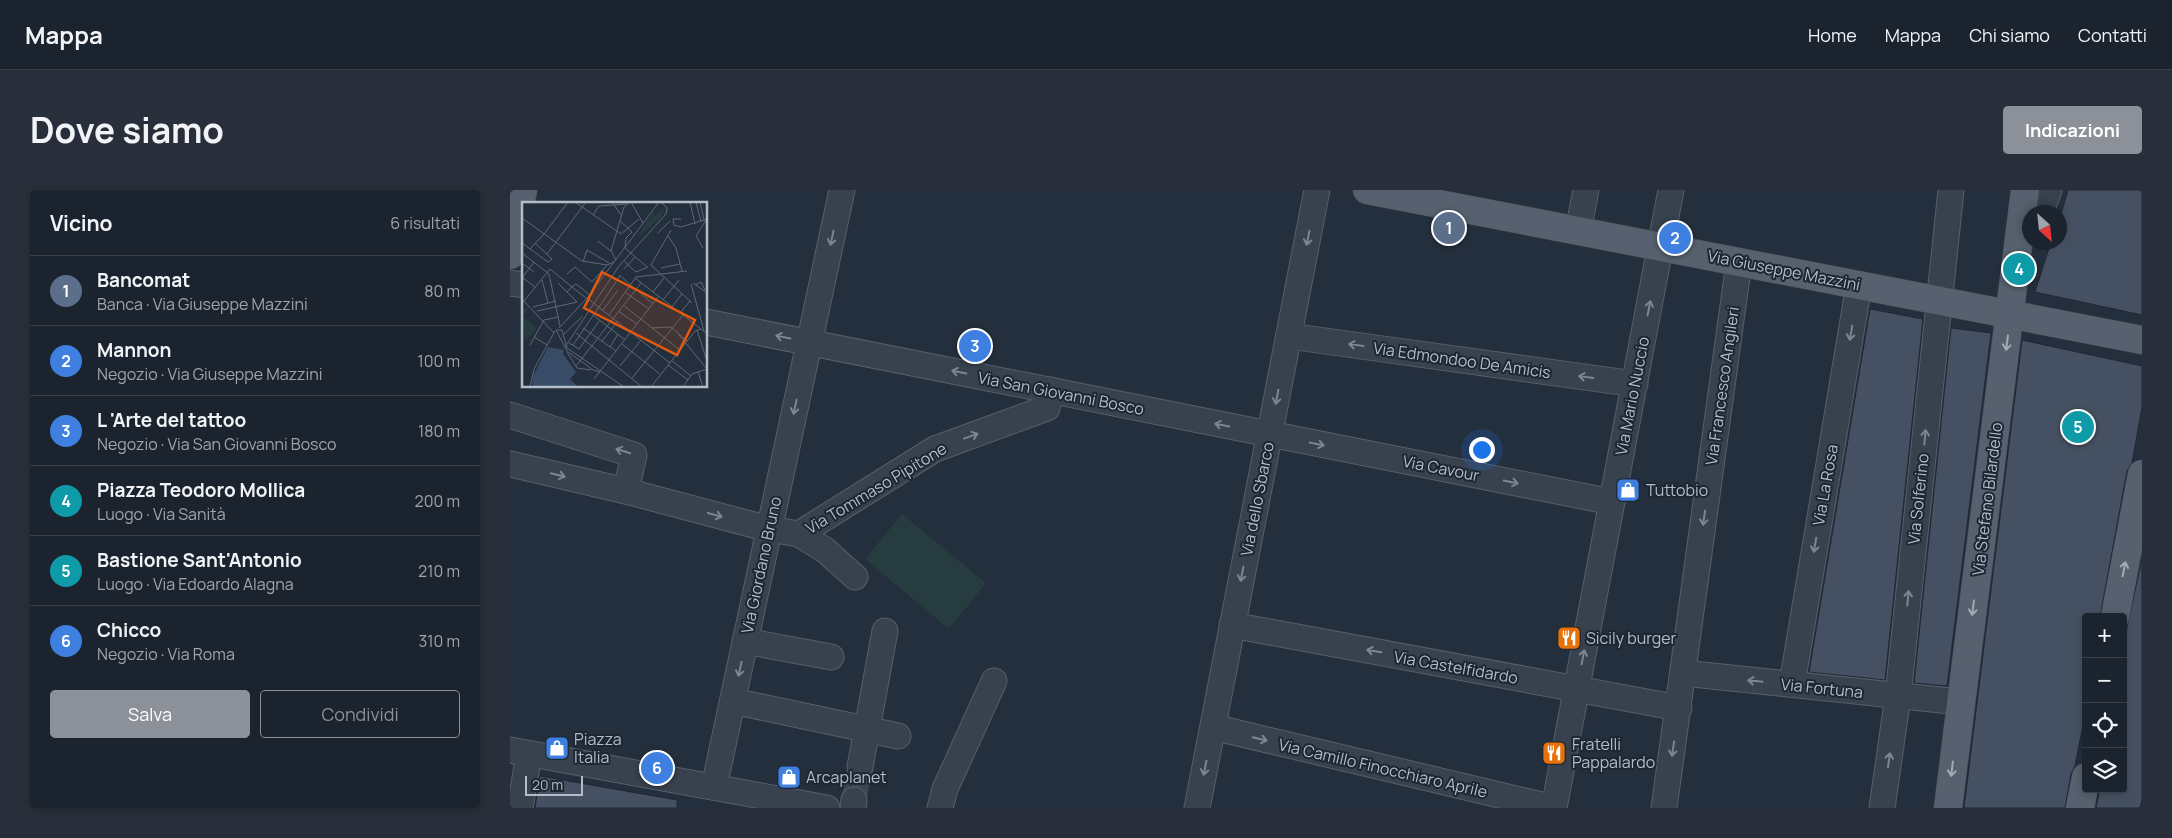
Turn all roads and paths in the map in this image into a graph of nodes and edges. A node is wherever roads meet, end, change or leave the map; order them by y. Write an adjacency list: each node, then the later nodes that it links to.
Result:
1 (523, 190): 14 (main road)
2 (842, 190): 22 (street, Via Giordano Bruno, one-way to 22)
3 (1317, 190): 20 (street, Via dello Sbarco, one-way to 20)
4 (1367, 190): 11 (main road, Via Giuseppe Mazzini)
5 (1586, 190): 11 (street)
6 (1671, 190): 12 (street, Via Mario Nuccio)
7 (1951, 190): 17 (street, Via Solferino)
8 (2025, 190): 18 (main road, Via Stefano Bilardello)
9 (2049, 190): 10 (street)
10 (2044, 205)
11 (1578, 231): 12 (main road, Via Giuseppe Mazzini)
12 (1661, 247): 15 (main road, Via Giuseppe Mazzini); 23 (street, Via Mario Nuccio, one-way to 12)
13 (2029, 250): 18 (street)
14 (510, 255)
15 (1739, 262): 16 (main road, Via Giuseppe Mazzini); 39 (street, Via Francesco Angileri, one-way to 39)
16 (1859, 285): 17 (main road, Via Giuseppe Mazzini); 41 (street, Via La Rosa, one-way to 41)
17 (1939, 300): 18 (main road, Via Giuseppe Mazzini); 43 (street, Via Solferino, one-way to 17)
18 (2012, 305): 21 (main road, Via Giuseppe Mazzini); 45 (main road, Via Stefano Bilardello, one-way to 45)
19 (708, 322): 22 (street, Via San Giovanni Bosco, one-way to 19)
20 (1289, 336): 23 (street, Via Edmondoo De Amicis, one-way to 20); 26 (street, Via dello Sbarco, one-way to 26)
21 (2142, 340)
22 (810, 342): 24 (street, Via San Giovanni Bosco, one-way to 22); 31 (street, Via Giordano Bruno, one-way to 31)
23 (1635, 384): 30 (street, Via Mario Nuccio)
24 (1050, 390): 26 (street, Via San Giovanni Bosco, one-way to 24); 32 (street, Via Tommaso Pipitone, one-way to 24)
25 (510, 415): 29 (street, one-way to 25)
26 (1270, 434): 30 (street, Via Cavour, one-way to 30); 35 (street, Via dello Sbarco, one-way to 35)
27 (510, 464): 29 (street, Via Tommaso Pipitone, one-way to 29)
28 (2142, 474): 34 (main road, one-way to 28)
29 (626, 491): 31 (street, Via Tommaso Pipitone, one-way to 31)
30 (1612, 502): 42 (street, Via Mario Nuccio, one-way to 30)
31 (769, 529): 32 (street, Via Tommaso Pipitone); 37 (street, Via Giordano Bruno)
32 (799, 534): 33 (street)
33 (855, 577)
34 (2116, 613)
35 (1232, 626): 42 (street, Via Castelfidardo, one-way to 35); 47 (street, Via dello Sbarco)
36 (885, 631): 48 (street)
37 (745, 641): 38 (street); 44 (street, Via Giordano Bruno, one-way to 44)
38 (831, 657)
39 (1683, 673): 41 (street, Via Fortuna, one-way to 39); 46 (street, Via Francesco Angileri)
40 (994, 681): 57 (street)
41 (1792, 684): 43 (street, Via Fortuna)
42 (1576, 689): 46 (street, Via Castelfidardo); 59 (street, Via Mario Nuccio)
43 (1898, 696): 45 (street, Via Fortuna); 61 (street, Via Solferino, one-way to 43)
44 (733, 701): 48 (street); 52 (street, Via Giordano Bruno)
45 (1960, 702): 62 (main road, Via Stefano Bilardello, one-way to 62)
46 (1679, 708): 60 (street, Via Francesco Angileri, one-way to 60)
47 (1212, 728): 58 (street, Via dello Sbarco, one-way to 58); 59 (street, Via Camillo Finocchiaro Aprile, one-way to 59)
48 (867, 730): 49 (street); 51 (street)
49 (898, 736)
50 (519, 752): 52 (street); 55 (street)
51 (860, 767)
52 (714, 787): 54 (street)
53 (2083, 793): 63 (main road)
54 (767, 803): 56 (street)
55 (520, 808)
56 (827, 808)
57 (940, 808)
58 (1197, 808)
59 (1554, 808)
60 (1664, 808)
61 (1882, 808)
62 (1948, 808)
63 (2080, 808)

